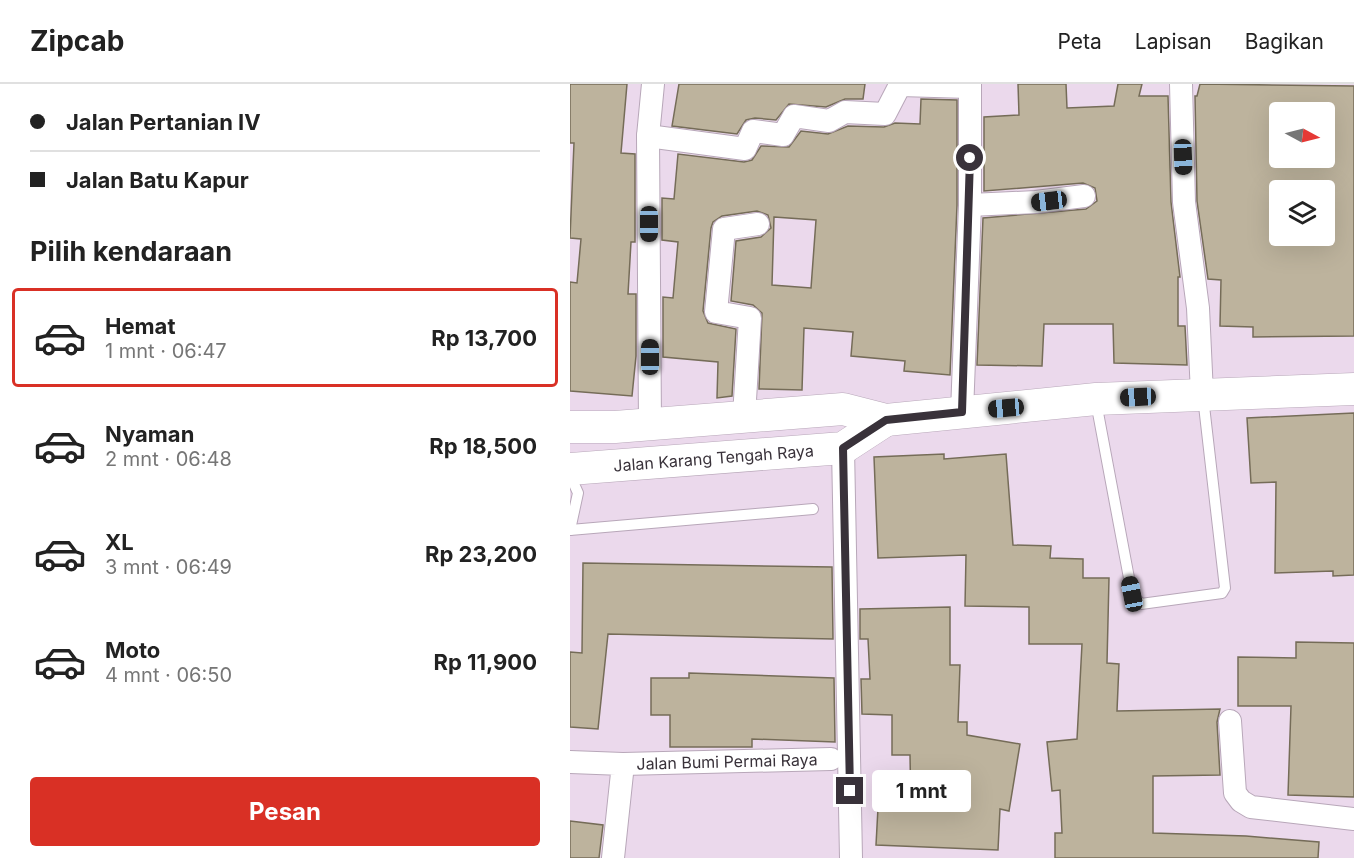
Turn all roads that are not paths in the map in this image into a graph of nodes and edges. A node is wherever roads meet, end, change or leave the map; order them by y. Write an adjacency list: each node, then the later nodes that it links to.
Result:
1 (653, 84): 4 (street)
2 (969, 86): 4 (street); 6 (street)
3 (1178, 86): 9 (street)
4 (648, 136): 14 (street)
5 (1084, 196): 6 (street)
6 (970, 205): 11 (street)
7 (758, 224): 12 (street)
8 (1354, 389): 9 (main road, Jalan Karang Tengah Raya)
9 (1203, 394): 10 (main road, Jalan Karang Tengah Raya); 10 (lane)
10 (1096, 399): 11 (main road, Jalan Karang Tengah Raya)
11 (962, 412): 13 (main road, Jalan Karang Tengah Raya)
12 (744, 416): 13 (main road, Jalan Karang Tengah Raya); 14 (main road, Jalan Karang Tengah Raya)
13 (886, 420): 16 (main road, Jalan Karang Tengah Raya)
14 (650, 424): 15 (main road, Jalan Karang Tengah Raya)
15 (570, 427)
16 (843, 448): 17 (main road, Jalan Karang Tengah Raya); 27 (street)
17 (570, 469)
18 (570, 475): 20 (lane)
19 (813, 508): 20 (lane)
20 (570, 530)
21 (1230, 721): 25 (street)
22 (831, 759): 24 (street, Jalan Bumi Permai Raya)
23 (570, 762): 24 (street, Jalan Bumi Permai Raya)
24 (623, 772): 26 (street)
25 (1354, 819)
26 (613, 858)
27 (851, 858)

